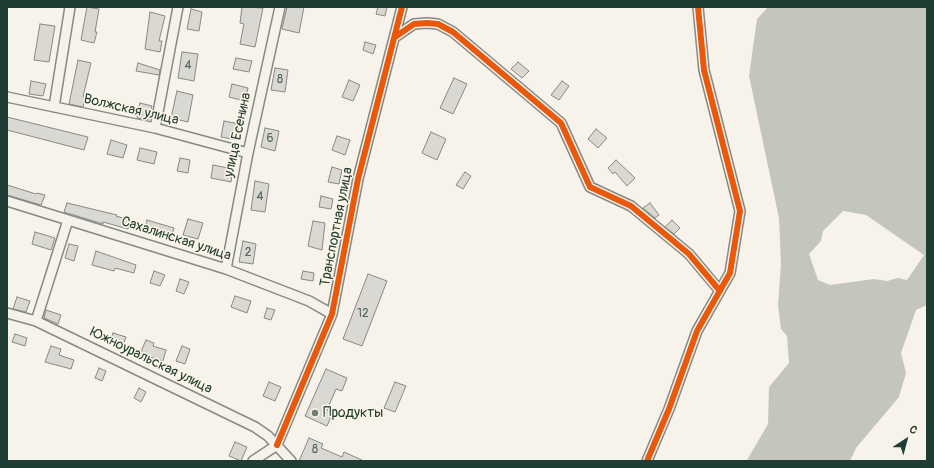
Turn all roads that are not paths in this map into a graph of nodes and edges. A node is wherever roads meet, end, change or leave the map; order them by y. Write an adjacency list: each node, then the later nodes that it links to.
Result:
1 (70, 7): 8 (street)
2 (178, 7): 9 (street)
3 (280, 7): 10 (street, улица Есенина)
4 (402, 7): 6 (street, Транспортная улица)
5 (698, 7): 14 (street)
6 (395, 37): 14 (street); 16 (street, Транспортная улица)
7 (7, 97): 8 (street, Волжская улица)
8 (54, 107): 9 (street, Волжская улица)
9 (155, 128): 10 (street, Волжская улица)
10 (248, 153): 13 (street, улица Есенина)
11 (7, 202): 12 (street, Сахалинская улица)
12 (68, 220): 13 (street, Сахалинская улица); 17 (street)
13 (226, 269): 16 (street, Сахалинская улица)
14 (720, 291): 21 (street)
15 (7, 313): 17 (street, Южноуральская улица)
16 (332, 314): 18 (street, Транспортная улица)
17 (36, 321): 18 (street, Южноуральская улица)
18 (277, 445): 19 (street); 20 (street)
19 (253, 461)
20 (291, 461)
21 (647, 461)

